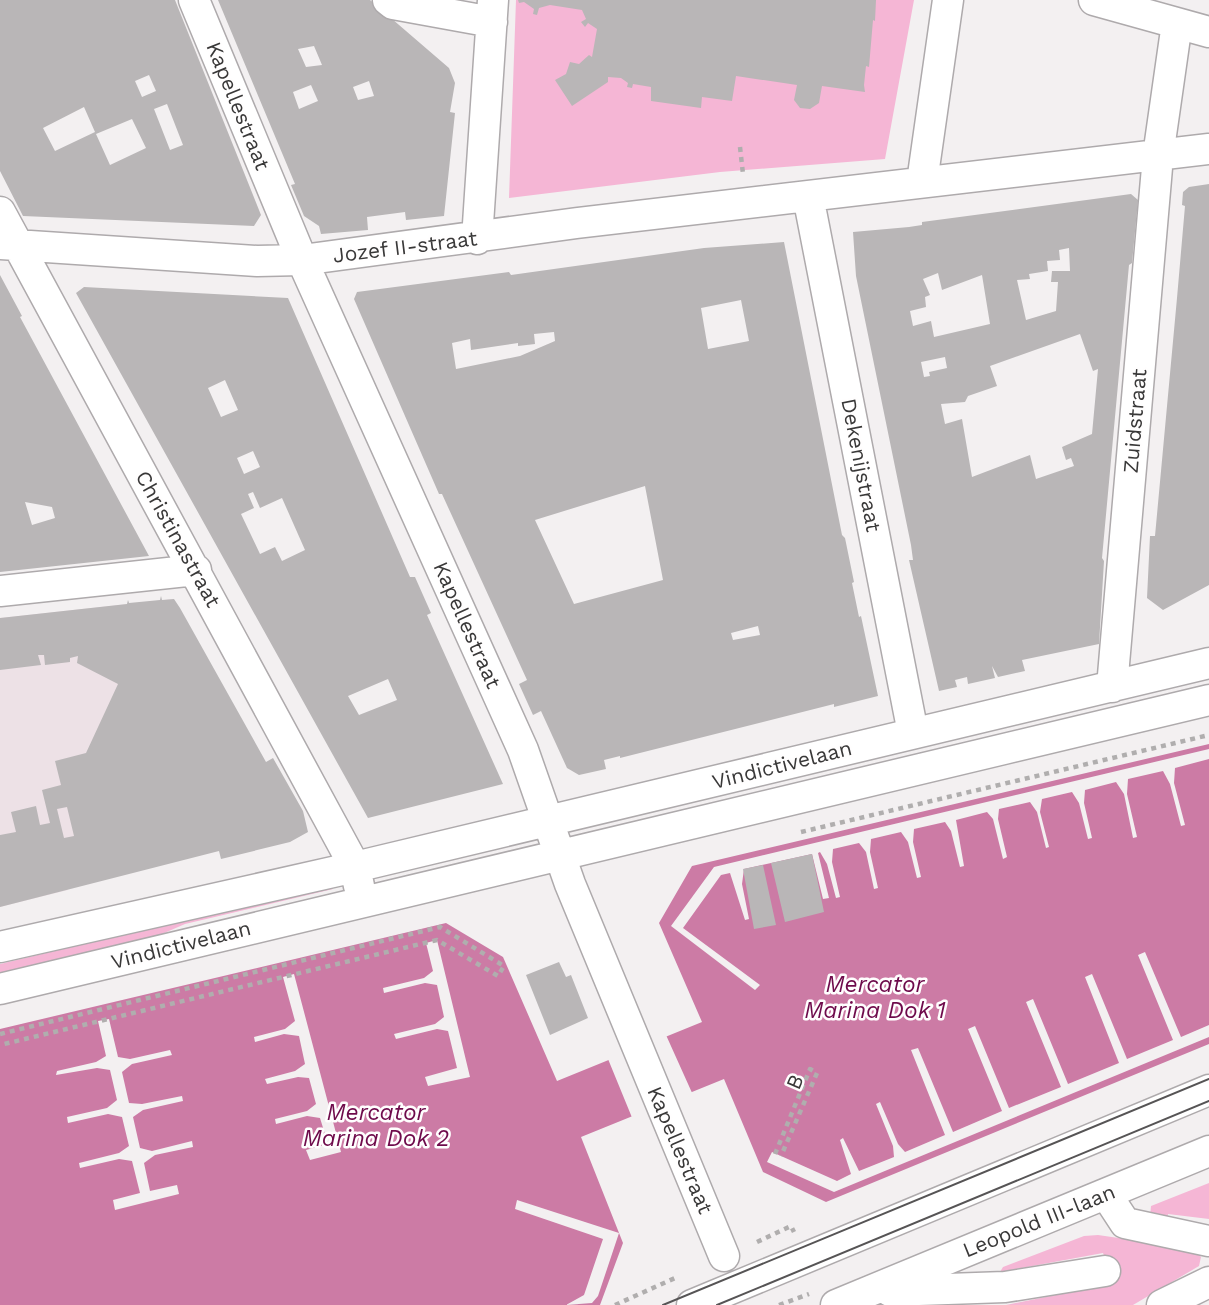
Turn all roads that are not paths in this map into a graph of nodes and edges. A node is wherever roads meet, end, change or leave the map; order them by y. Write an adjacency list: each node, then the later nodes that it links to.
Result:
1 (194, 0): 15 (street, Kapellestraat)
2 (388, 0): 5 (street)
3 (948, 0): 10 (street)
4 (1094, 0): 6 (street)
5 (492, 11): 13 (street)
6 (1178, 23): 7 (street); 9 (street, Zuidstraat)
7 (1209, 32)
8 (1209, 149): 9 (street, Jozef II-straat)
9 (1158, 156): 10 (street, Jozef II-straat); 19 (street, Zuidstraat)
10 (922, 182): 11 (street, Jozef II-straat)
11 (808, 196): 13 (street, Jozef II-straat); 21 (street, Dekenijstraat)
12 (0, 212): 14 (street, Christinastraat)
13 (477, 239): 15 (street, Jozef II-straat)
14 (9, 245): 15 (street, Jozef II-straat); 16 (street, Christinastraat)
15 (302, 260): 22 (street, Kapellestraat)
16 (196, 570): 17 (street); 24 (street, Christinastraat)
17 (0, 590)
18 (1209, 663): 19 (street, Vindictivelaan)
19 (1112, 687): 21 (street, Vindictivelaan)
20 (1209, 700): 23 (street, Vindictivelaan)
21 (914, 733): 22 (street, Vindictivelaan)
22 (548, 821): 23 (street, Kapellestraat); 24 (street, Vindictivelaan)
23 (560, 855): 25 (street, Vindictivelaan); 32 (street, Kapellestraat)
24 (355, 867): 25 (street); 26 (street, Vindictivelaan)
25 (361, 900): 27 (street, Vindictivelaan)
26 (0, 947)
27 (0, 989)
28 (1209, 1090): 36 (street)
29 (1209, 1151): 30 (street, Leopold III-laan)
30 (1106, 1194): 31 (street); 35 (street, Leopold III-laan)
31 (1209, 1241)
32 (724, 1256)
33 (1105, 1271): 35 (street)
34 (1209, 1282): 39 (street)
35 (869, 1291): 37 (street, Leopold III-laan); 38 (street)
36 (692, 1305)
37 (836, 1305)
38 (908, 1305)
39 (1162, 1305)

